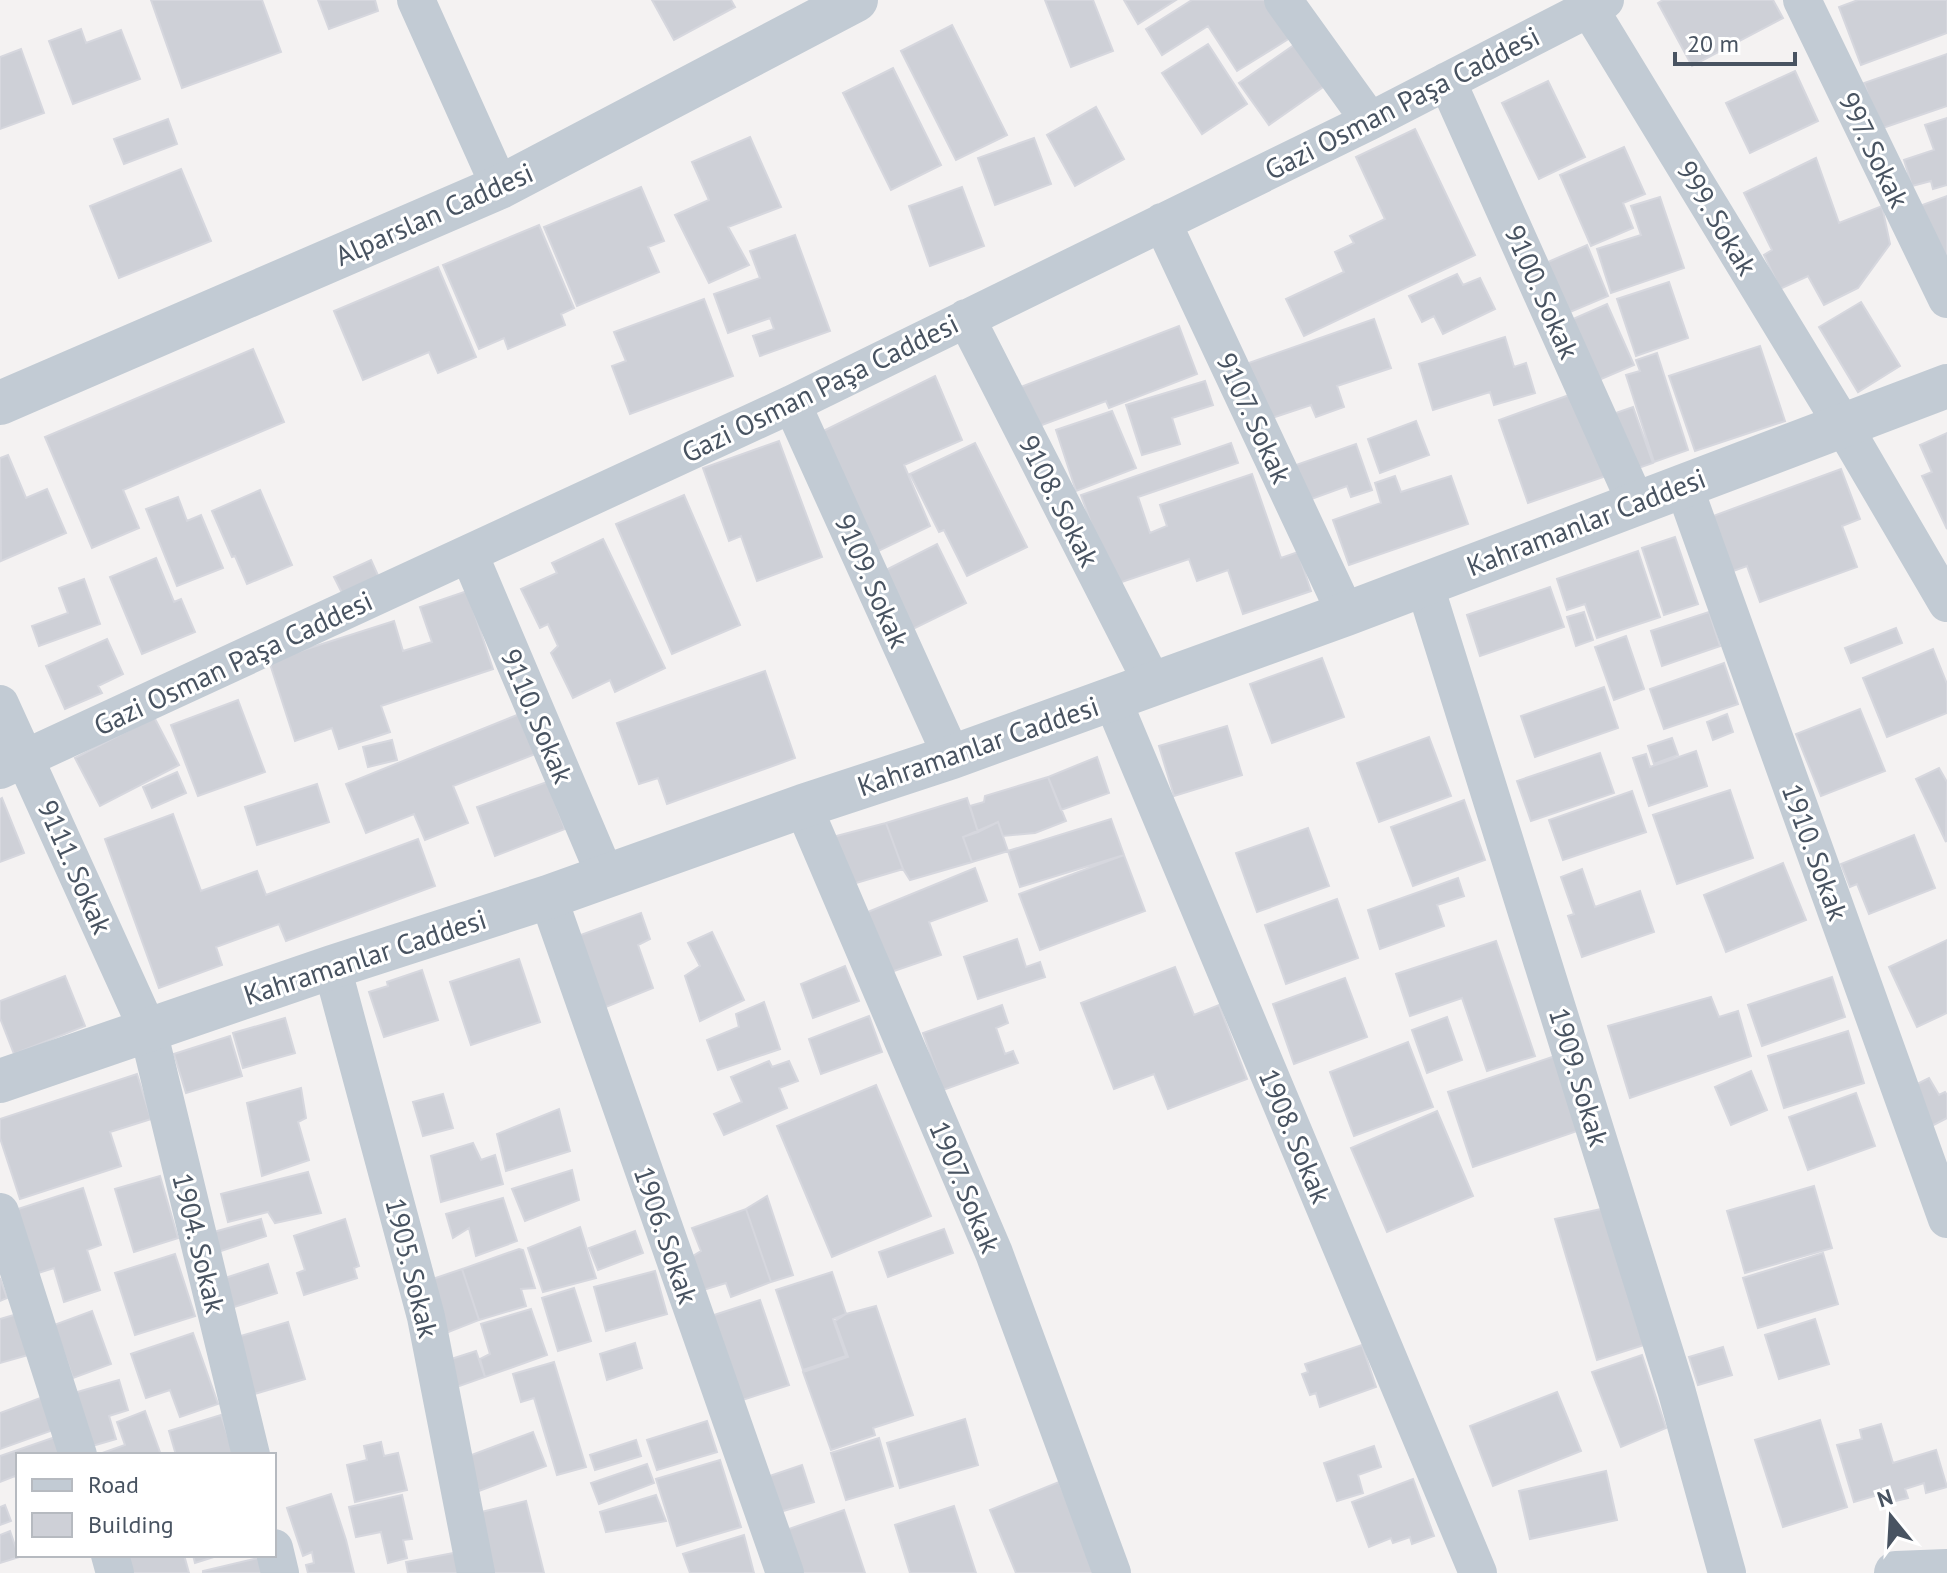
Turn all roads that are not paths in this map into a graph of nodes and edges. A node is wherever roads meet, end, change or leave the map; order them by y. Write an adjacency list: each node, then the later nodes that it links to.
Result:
1 (416, 0): 8 (street)
2 (856, 0): 8 (street, Alparslan Caddesi)
3 (1283, 0): 7 (street)
4 (1802, 0): 10 (street, 997. Sokak)
5 (1593, 3): 6 (street, Gazi Osman Paşa Caddesi); 15 (street, 999. Sokak)
6 (1447, 81): 7 (street, Gazi Osman Paşa Caddesi); 17 (street, 9100. Sokak)
7 (1370, 121): 9 (street, Gazi Osman Paşa Caddesi)
8 (500, 187): 13 (street, Alparslan Caddesi)
9 (1162, 222): 11 (street, Gazi Osman Paşa Caddesi); 21 (street, 9107. Sokak)
10 (1947, 299)
11 (966, 318): 14 (street, Gazi Osman Paşa Caddesi); 22 (street, 9108. Sokak)
12 (1947, 386): 15 (street, Kahramanlar Caddesi)
13 (0, 403)
14 (792, 404): 18 (street, Gazi Osman Paşa Caddesi); 25 (street, 9109. Sokak)
15 (1844, 427): 16 (street, Kahramanlar Caddesi); 20 (street, 999. Sokak)
16 (1683, 484): 17 (street, Kahramanlar Caddesi); 34 (street, 1910. Sokak)
17 (1636, 503): 19 (street, Kahramanlar Caddesi)
18 (469, 554): 26 (street, Gazi Osman Paşa Caddesi); 28 (street, 9110. Sokak)
19 (1424, 583): 21 (street, Kahramanlar Caddesi); 42 (street, 1909. Sokak)
20 (1947, 603)
21 (1346, 614): 22 (street, Kahramanlar Caddesi)
22 (1153, 684): 23 (street, Kahramanlar Caddesi)
23 (1112, 699): 25 (street, Kahramanlar Caddesi); 41 (street, 1908. Sokak)
24 (0, 704): 26 (street, 9111. Sokak)
25 (952, 757): 27 (street, Kahramanlar Caddesi)
26 (13, 765): 31 (street, 9111. Sokak)
27 (803, 806): 28 (street, Kahramanlar Caddesi); 40 (street, 1907. Sokak)
28 (606, 877): 29 (street, Kahramanlar Caddesi)
29 (548, 897): 30 (street, Kahramanlar Caddesi); 39 (street, 1906. Sokak)
30 (332, 967): 31 (street, Kahramanlar Caddesi); 38 (street, 1905. Sokak)
31 (148, 1030): 32 (street, Kahramanlar Caddesi); 36 (street, 1904. Sokak)
32 (0, 1081)
33 (0, 1212): 35 (street)
34 (1947, 1219)
35 (77, 1453)
36 (251, 1453)
37 (1947, 1571): 43 (street)
38 (476, 1573)
39 (785, 1573)
40 (1112, 1573)
41 (1478, 1573)
42 (1727, 1573)
43 (1896, 1573)

